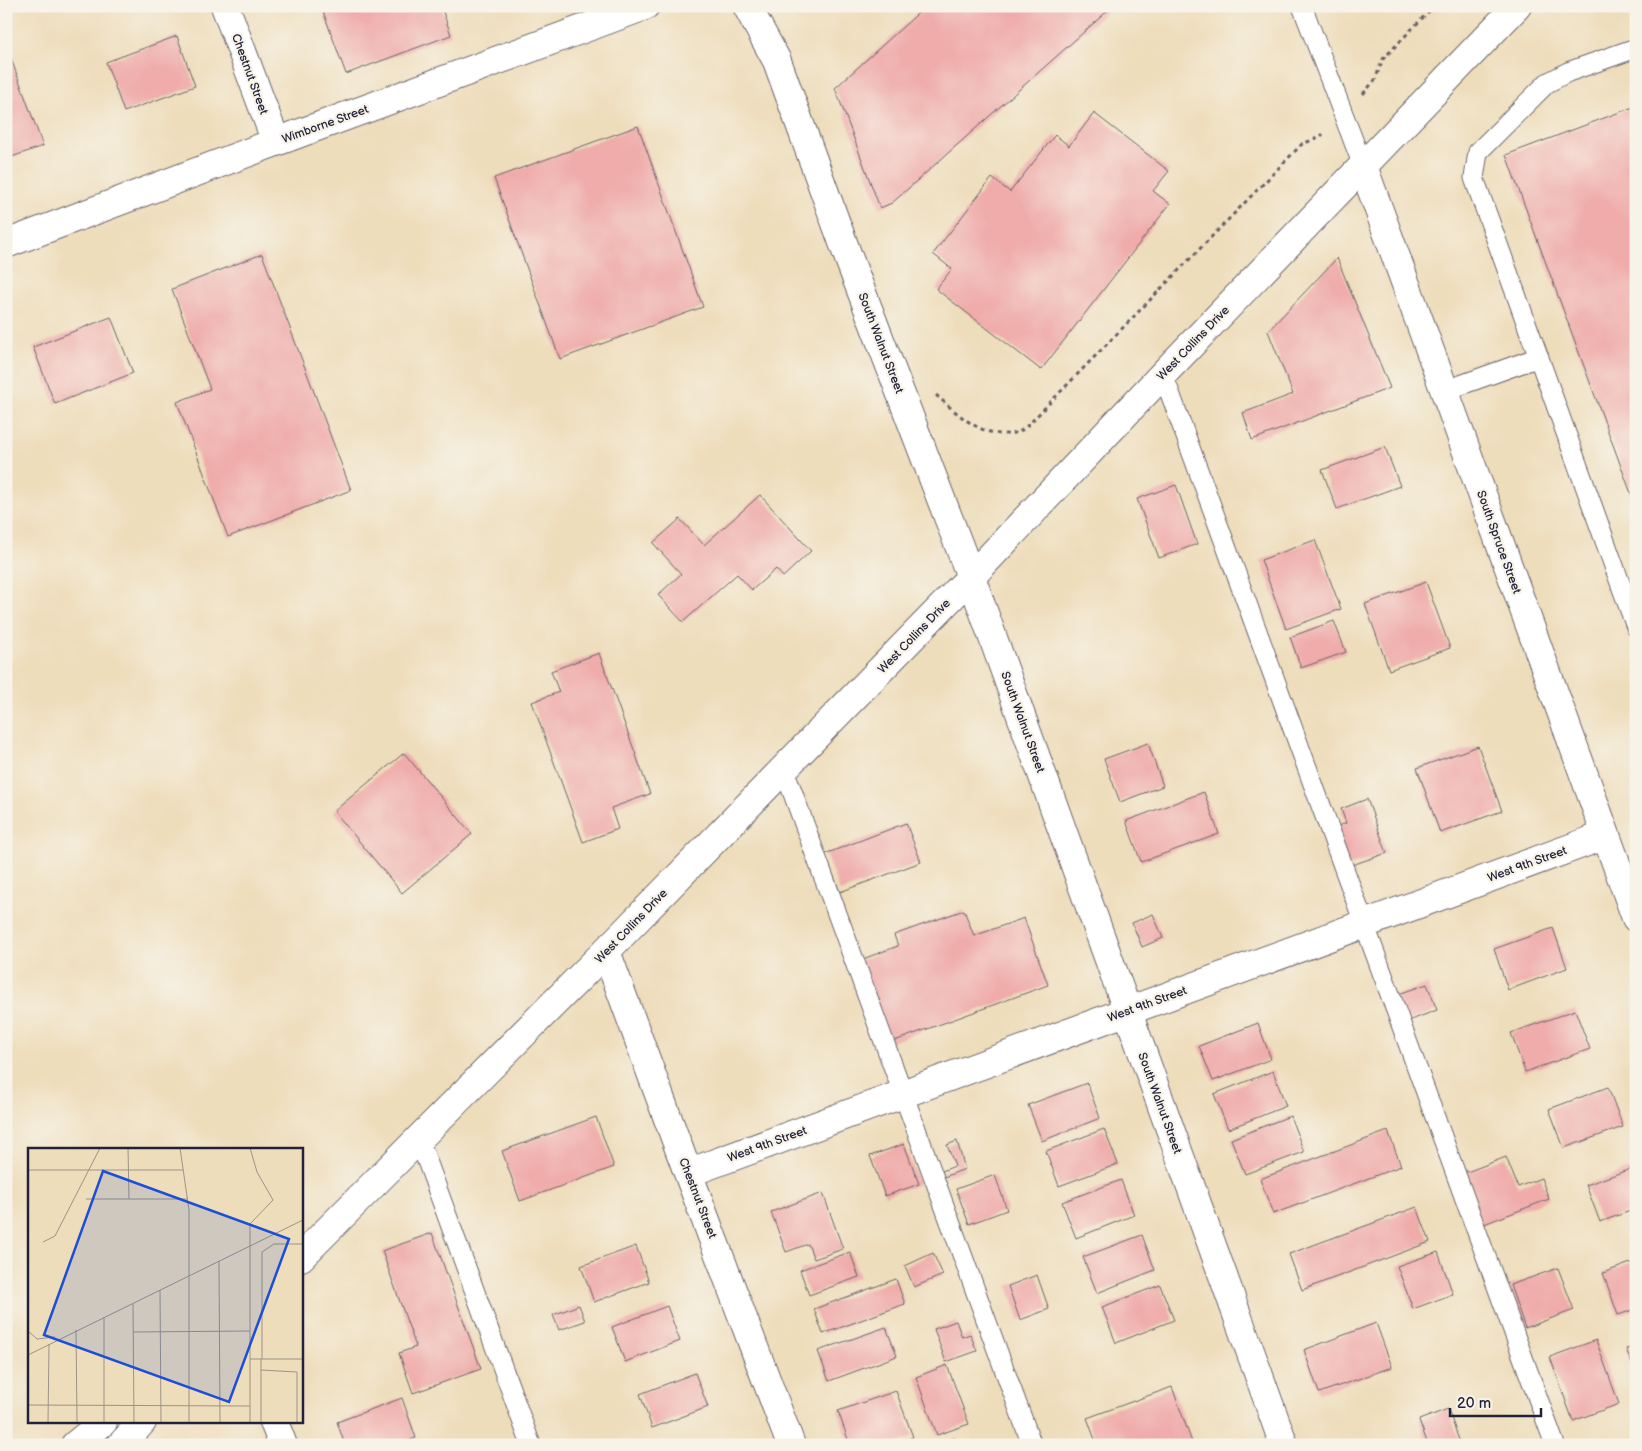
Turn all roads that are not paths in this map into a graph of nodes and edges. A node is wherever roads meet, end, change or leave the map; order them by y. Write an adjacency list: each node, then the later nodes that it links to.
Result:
1 (225, 6): 7 (street, Chestnut Street)
2 (645, 6): 7 (street, Wimborne Street)
3 (747, 6): 13 (street, South Walnut Street)
4 (1302, 6): 8 (lane)
5 (1517, 6): 8 (street, West Collins Drive)
6 (1636, 48): 10 (lane)
7 (276, 142): 9 (street, Wimborne Street)
8 (1363, 166): 11 (street, West Collins Drive); 12 (street, South Spruce Street)
9 (6, 244)
10 (1538, 357): 12 (lane); 14 (lane)
11 (1163, 374): 13 (street, West Collins Drive); 18 (lane)
12 (1444, 391): 16 (street, South Spruce Street)
13 (971, 577): 15 (street, West Collins Drive); 20 (street, South Walnut Street)
14 (1636, 627)
15 (784, 769): 19 (street, West Collins Drive); 21 (lane)
16 (1606, 835): 17 (street, South Spruce Street); 18 (street, West 9th Street)
17 (1636, 918)
18 (1364, 924): 20 (street, West 9th Street); 35 (lane)
19 (606, 951): 22 (street, West Collins Drive); 23 (street, Chestnut Street)
20 (1127, 1012): 21 (street, West 9th Street); 34 (street, South Walnut Street)
21 (903, 1094): 23 (street, West 9th Street); 33 (lane)
22 (419, 1138): 24 (street, West Collins Drive); 31 (lane)
23 (688, 1173): 32 (street, Chestnut Street)
24 (302, 1256)
25 (101, 1424): 28 (street)
26 (140, 1424): 29 (street)
27 (275, 1424): 30 (street)
28 (75, 1445)
29 (121, 1445)
30 (283, 1445)
31 (530, 1445)
32 (791, 1445)
33 (1032, 1445)
34 (1284, 1445)
35 (1555, 1445)

